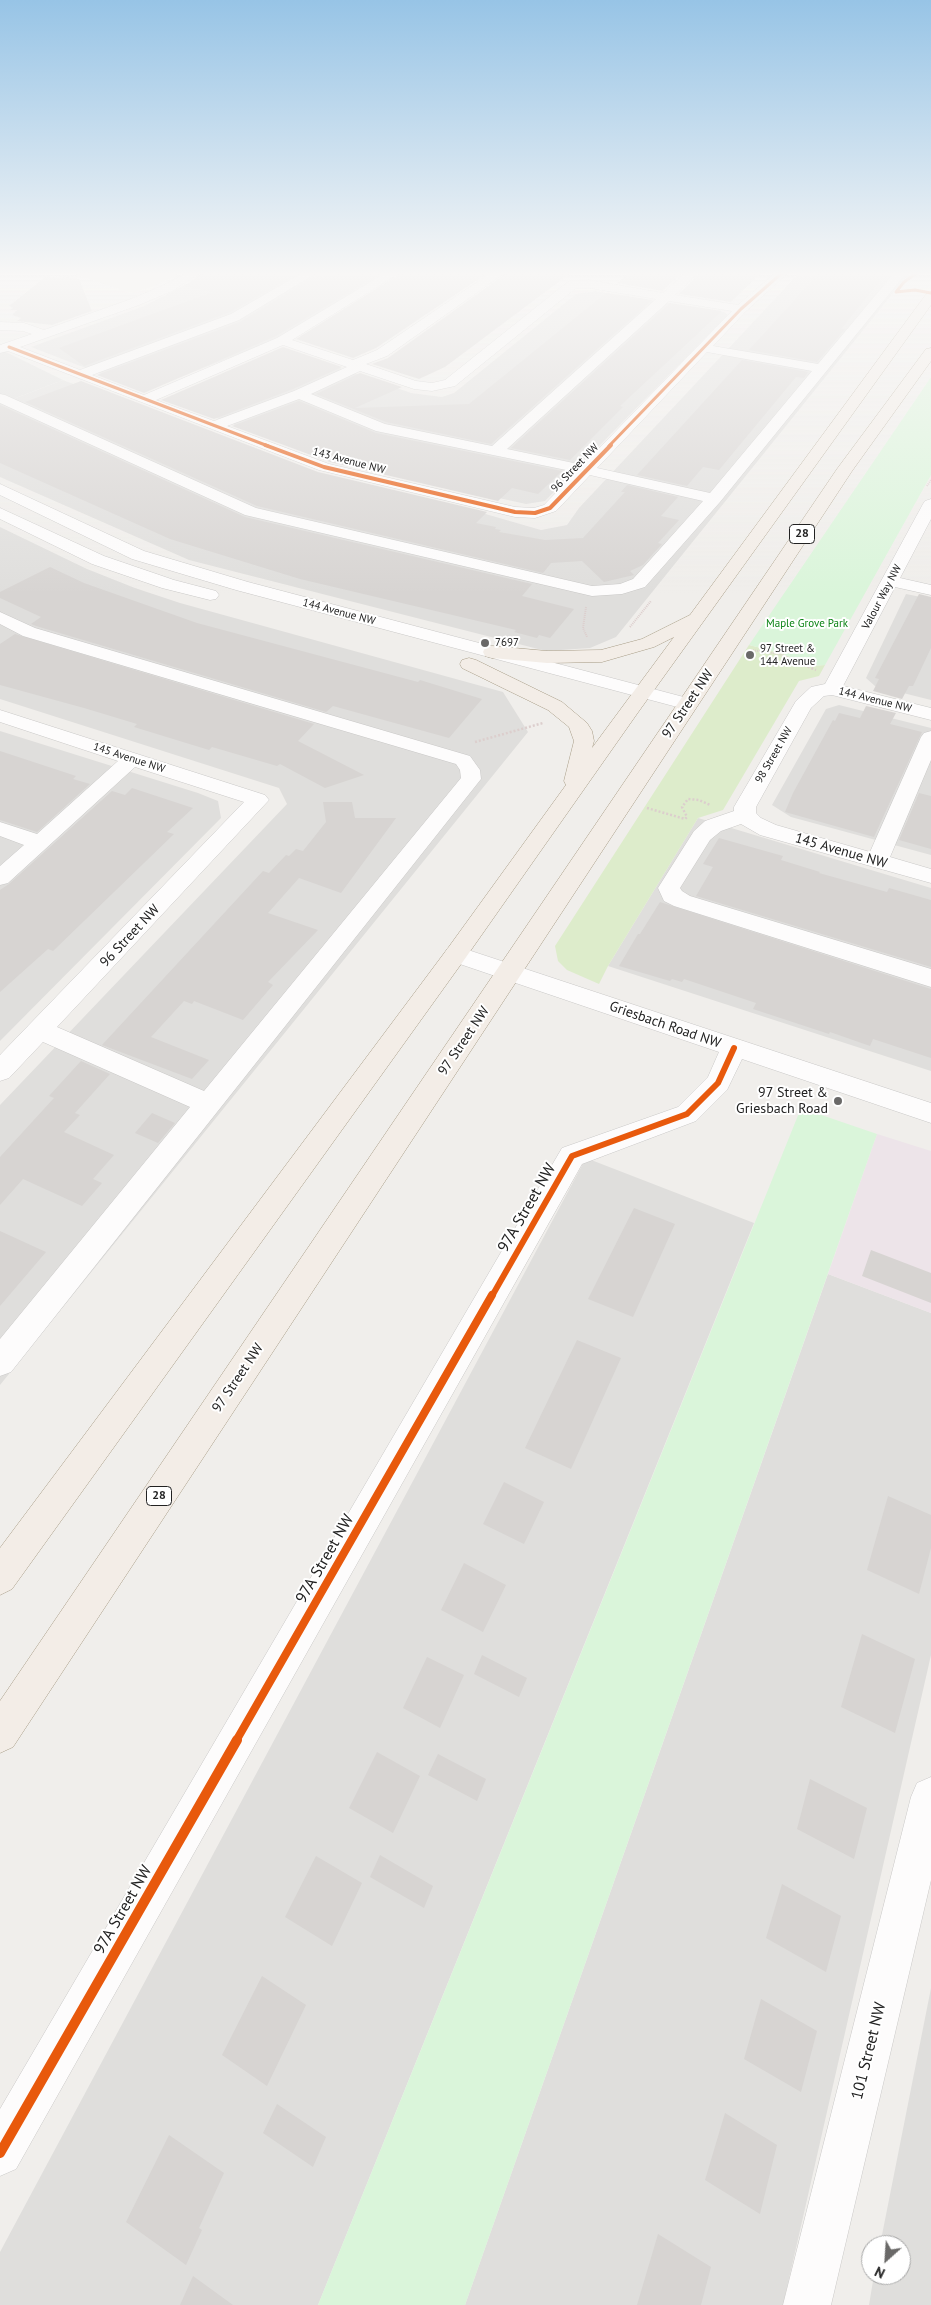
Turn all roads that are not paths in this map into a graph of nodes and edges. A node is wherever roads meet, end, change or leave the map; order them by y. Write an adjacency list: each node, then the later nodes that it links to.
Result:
1 (92, 380): 13 (street, 143 Avenue NW)
2 (192, 380): 13 (street)
3 (328, 380): 11 (street)
4 (397, 380): 5 (street)
5 (454, 380)
6 (574, 380): 15 (street)
7 (673, 380): 16 (street, 96 Street NW)
8 (812, 380): 18 (street)
9 (870, 380): 27 (main road)
10 (911, 380): 32 (main road, 97 Street NW / 28)
11 (299, 394): 14 (street); 15 (street)
12 (0, 398): 18 (street)
13 (144, 400): 14 (street, 143 Avenue NW)
14 (214, 426): 20 (street, 143 Avenue NW)
15 (495, 452): 16 (street)
16 (586, 470): 18 (street); 20 (street, 96 Street NW)
17 (0, 489): 28 (street, 144 Avenue NW)
18 (714, 499)
19 (931, 504): 22 (street, Valour Way NW)
20 (550, 508)
21 (0, 513): 25 (street)
22 (923, 535): 23 (street, Valour Way NW)
23 (890, 581): 24 (street); 30 (street, Valour Way NW)
24 (931, 590)
25 (225, 599)
26 (0, 617): 53 (street)
27 (698, 617): 28 (main road); 31 (main road)
28 (492, 652): 31 (street, 144 Avenue NW)
29 (460, 662): 31 (street, 144 Avenue NW); 39 (main road)
30 (830, 686): 33 (street, 144 Avenue NW); 41 (street, 98 Street NW)
31 (637, 700): 32 (street, 144 Avenue NW); 39 (main road)
32 (683, 712): 48 (main road, 97 Street NW)
33 (931, 714)
34 (0, 716): 36 (street, 145 Avenue NW)
35 (931, 737): 37 (street)
36 (132, 759): 40 (street, 145 Avenue NW); 43 (street)
37 (910, 784): 38 (street); 44 (street)
38 (931, 789)
39 (570, 797): 47 (main road)
40 (258, 800): 50 (street, 96 Street NW)
41 (749, 819): 44 (street, 145 Avenue NW); 49 (street)
42 (0, 829): 43 (street)
43 (40, 843): 46 (street)
44 (877, 861): 45 (street, 145 Avenue NW)
45 (931, 876)
46 (0, 878)
47 (456, 954): 48 (street, Griesbach Road NW); 56 (main road)
48 (510, 972): 51 (street, Griesbach Road NW); 57 (main road, 97 Street NW / 28)
49 (931, 978)
50 (40, 1030): 52 (street, 96 Street NW); 53 (street)
51 (734, 1048): 54 (street, Griesbach Road NW); 59 (street, 97A Street NW)
52 (0, 1071)
53 (209, 1104): 55 (street)
54 (931, 1113)
55 (0, 1362)
56 (0, 1577)
57 (0, 1734)
58 (931, 1797): 60 (street, 101 Street NW)
59 (0, 2153)
60 (807, 2305)

